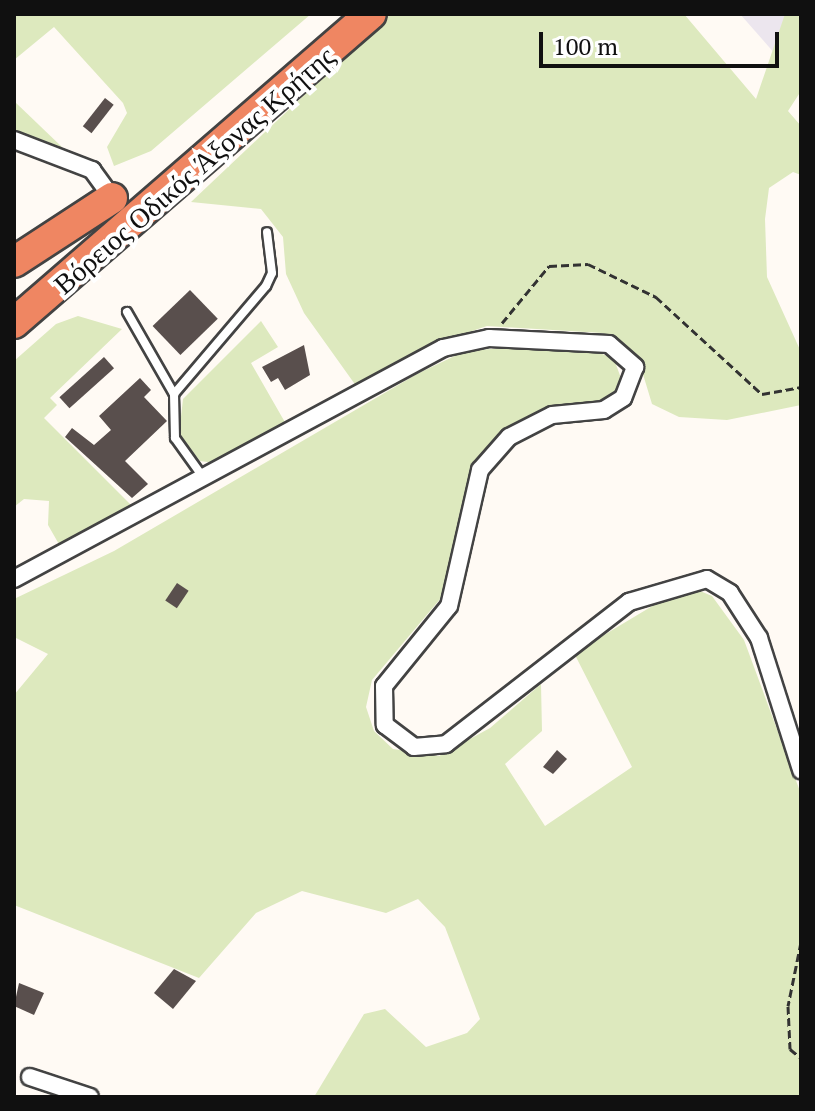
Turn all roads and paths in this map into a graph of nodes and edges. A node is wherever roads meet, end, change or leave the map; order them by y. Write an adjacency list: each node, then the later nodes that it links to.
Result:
1 (371, 14): 6 (highway, Βόρειος Οδικός Άξονας Κρήτης)
2 (14, 140): 3 (street)
3 (112, 198): 5 (highway)
4 (267, 232): 12 (lane)
5 (14, 262)
6 (62, 286): 8 (highway, Βόρειος Οδικός Άξονας Κρήτης); 10 (highway)
7 (127, 312): 12 (lane)
8 (14, 323)
9 (489, 338): 11 (path); 13 (street); 15 (street)
10 (14, 339)
11 (801, 387)
12 (174, 394): 13 (lane)
13 (206, 481): 14 (street)
14 (14, 579)
15 (801, 770)
16 (801, 942): 17 (path)
17 (801, 1058)
18 (30, 1077): 19 (street)
19 (90, 1097)

